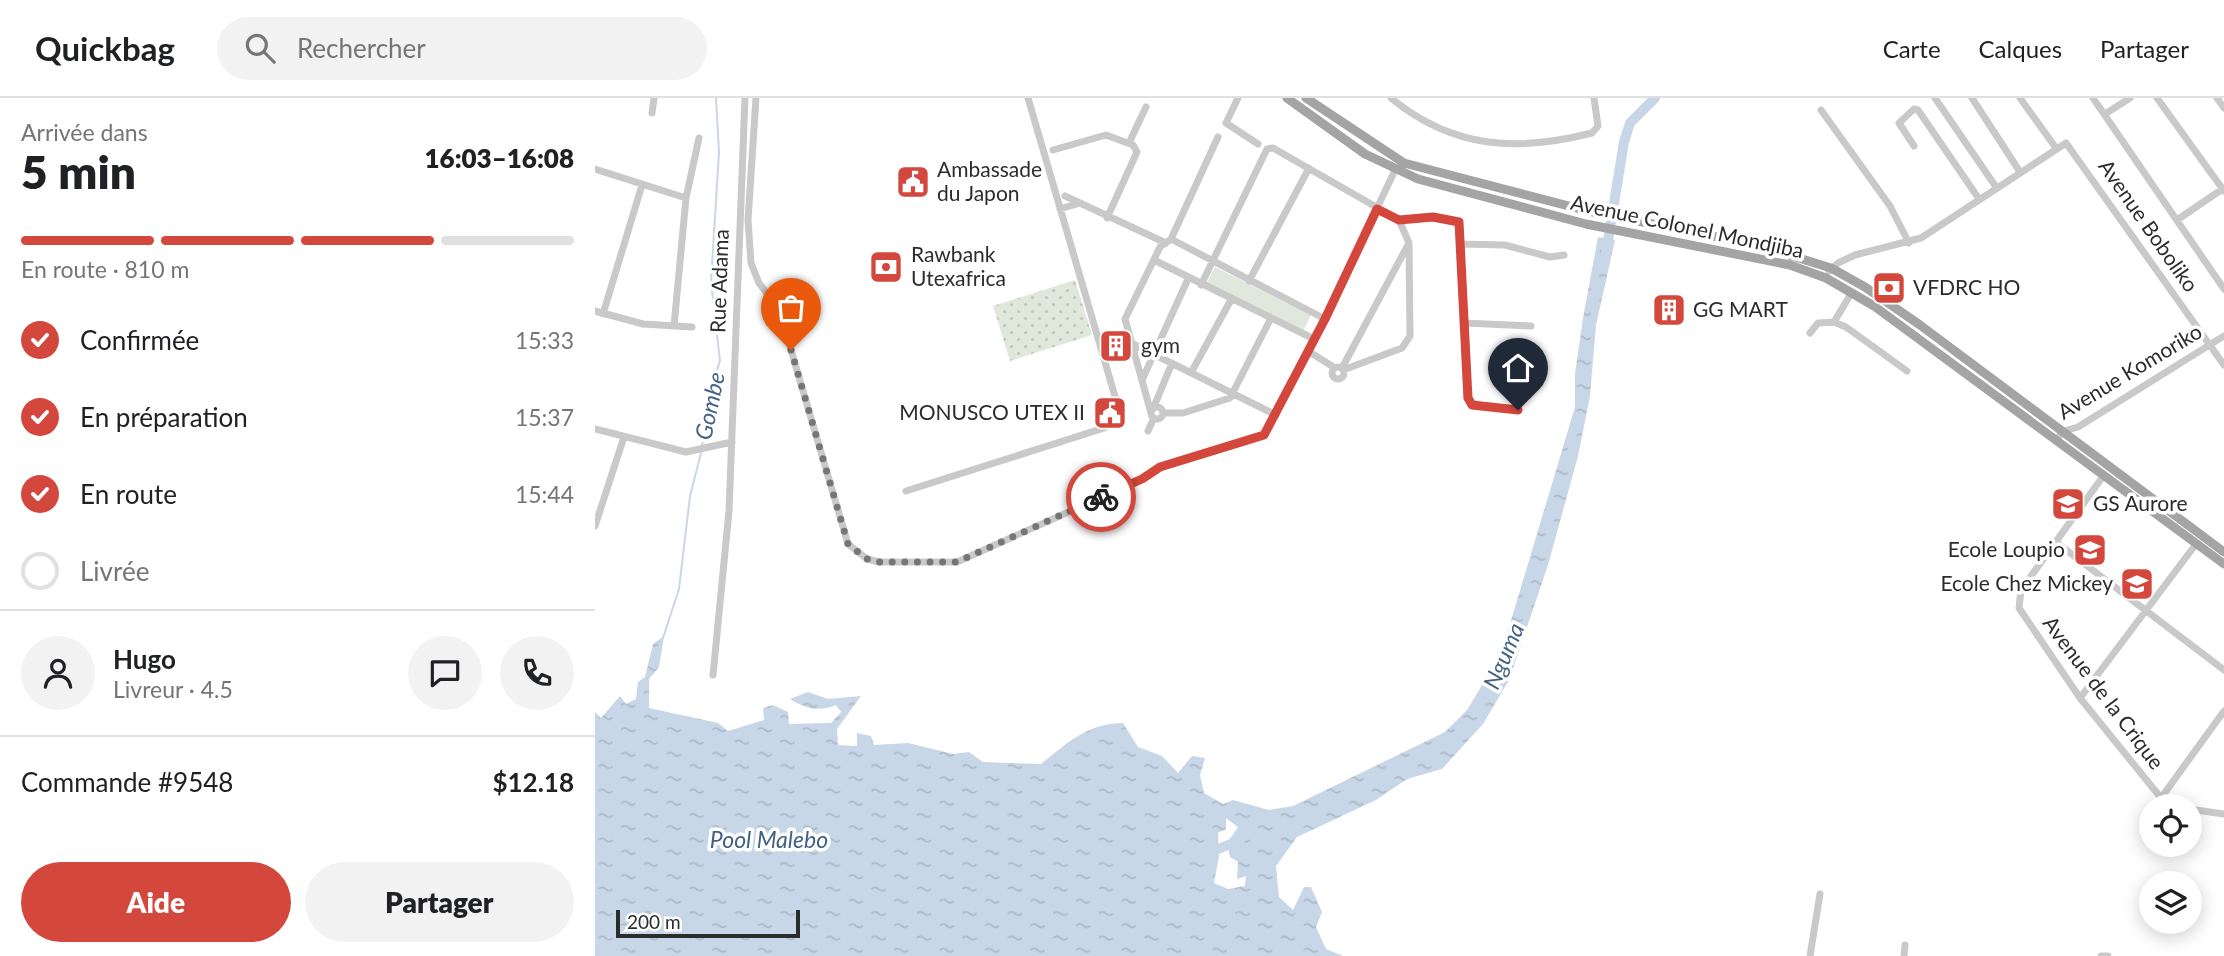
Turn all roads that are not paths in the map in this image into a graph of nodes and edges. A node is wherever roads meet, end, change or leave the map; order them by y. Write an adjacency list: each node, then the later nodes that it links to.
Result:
1 (654, 98): 20 (street)
2 (745, 98): 90 (street, Rue Adama)
3 (756, 98): 84 (street)
4 (1028, 98): 40 (street)
5 (1238, 98): 25 (street)
6 (1287, 98): 31 (main road, Avenue Colonel Mondjiba)
7 (1305, 98): 52 (main road, Avenue Colonel Mondjiba)
8 (1391, 98): 9 (street)
9 (1594, 98)
10 (1935, 98): 34 (street)
11 (1972, 98): 32 (street)
12 (2020, 98): 27 (street)
13 (2093, 98): 21 (street)
14 (2130, 98): 21 (street)
15 (2157, 98): 35 (street)
16 (2217, 98): 18 (street)
17 (1146, 107): 24 (street)
18 (2224, 108)
19 (1821, 110): 47 (street)
20 (653, 113)
21 (2105, 114): 44 (street)
22 (1218, 136): 45 (street)
23 (699, 138): 37 (street)
24 (1129, 143): 28 (street); 42 (street)
25 (1258, 144)
26 (1914, 146): 38 (street)
27 (2056, 148): 32 (street); 72 (street, Avenue Boboliko)
28 (1053, 150)
29 (1309, 168): 41 (street); 51 (street); 55 (street)
30 (595, 169): 33 (street)
31 (1395, 170): 41 (street); 53 (main road, Avenue Colonel Mondjiba)
32 (2019, 172): 34 (street)
33 (642, 185): 37 (street); 60 (street)
34 (1996, 187): 38 (street)
35 (2224, 190): 44 (street)
36 (1065, 196): 39 (street)
37 (687, 198): 65 (street)
38 (1979, 199): 47 (street)
39 (1080, 203): 40 (street); 42 (street)
40 (1061, 209): 92 (street)
41 (1377, 209): 43 (street); 62 (street)
42 (1107, 218): 45 (street)
43 (1399, 220): 46 (street); 48 (street)
44 (2177, 220): 57 (street)
45 (1169, 241): 50 (street); 51 (street)
46 (1409, 243): 77 (street); 77 (street)
47 (1909, 243): 52 (street)
48 (1460, 244): 49 (street); 64 (street)
49 (1565, 255)
50 (1154, 260): 54 (street); 71 (street)
51 (1212, 262): 55 (street); 56 (street)
52 (1831, 268): 53 (street); 87 (main road, Avenue Colonel Mondjiba)
53 (1826, 278): 58 (main road, Avenue Colonel Mondjiba)
54 (1188, 279): 56 (street); 74 (street)
55 (1249, 281): 62 (street)
56 (1201, 285): 59 (street)
57 (2224, 289)
58 (1852, 292): 63 (street); 89 (main road, Avenue Colonel Mondjiba)
59 (1232, 298): 61 (street); 78 (street)
60 (599, 312): 65 (street)
61 (1271, 318): 70 (street); 81 (street)
62 (1325, 319): 70 (street)
63 (1834, 322): 68 (street); 79 (street)
64 (1463, 323): 66 (street); 82 (street)
65 (674, 326): 67 (street)
66 (1531, 326)
67 (692, 327)
68 (1810, 333)
69 (2224, 336): 72 (street, Avenue Komoriko)
70 (1314, 339): 73 (street)
71 (1129, 341): 74 (street); 80 (street)
72 (2210, 344): 76 (street, Avenue Boboliko); 87 (street, Avenue Komoriko)
73 (1308, 351): 77 (street); 84 (street)
74 (1154, 353): 75 (street); 80 (street)
75 (1172, 363): 78 (street); 83 (street)
76 (2224, 365)
77 (1340, 369)
78 (1192, 371): 81 (street)
79 (1907, 371)
80 (1142, 381): 83 (street)
81 (1233, 392): 83 (street); 84 (street)
82 (1518, 410)
83 (1153, 413): 86 (street)
84 (1276, 415)
85 (595, 429): 88 (street)
86 (1148, 431)
87 (2064, 431): 89 (street, Avenue Komoriko); 96 (main road, Avenue Colonel Mondjiba)
88 (624, 437): 90 (street); 93 (street)
89 (2056, 440): 91 (main road, Avenue Colonel Mondjiba)
90 (732, 442): 100 (street, Rue Adama)
91 (2104, 475): 94 (street); 95 (main road, Avenue Colonel Mondjiba)
92 (906, 491)
93 (595, 526)
94 (2057, 543): 98 (street); 101 (street, Avenue de la Crique)
95 (2196, 544): 97 (main road, Avenue Colonel Mondjiba); 98 (street)
96 (2224, 552)
97 (2224, 564)
98 (2147, 609): 99 (street); 101 (street)
99 (2224, 670)
100 (712, 675)
101 (2080, 698): 103 (street, Avenue de la Crique)
102 (2224, 711): 104 (street)
103 (2158, 794)
104 (2164, 794)
105 (2202, 811): 106 (street)
106 (2224, 814)
107 (1820, 894): 109 (street)
108 (1905, 945): 110 (street)
109 (1810, 956)
110 (1905, 956)
111 (2101, 956): 112 (street)
112 (2108, 956)

